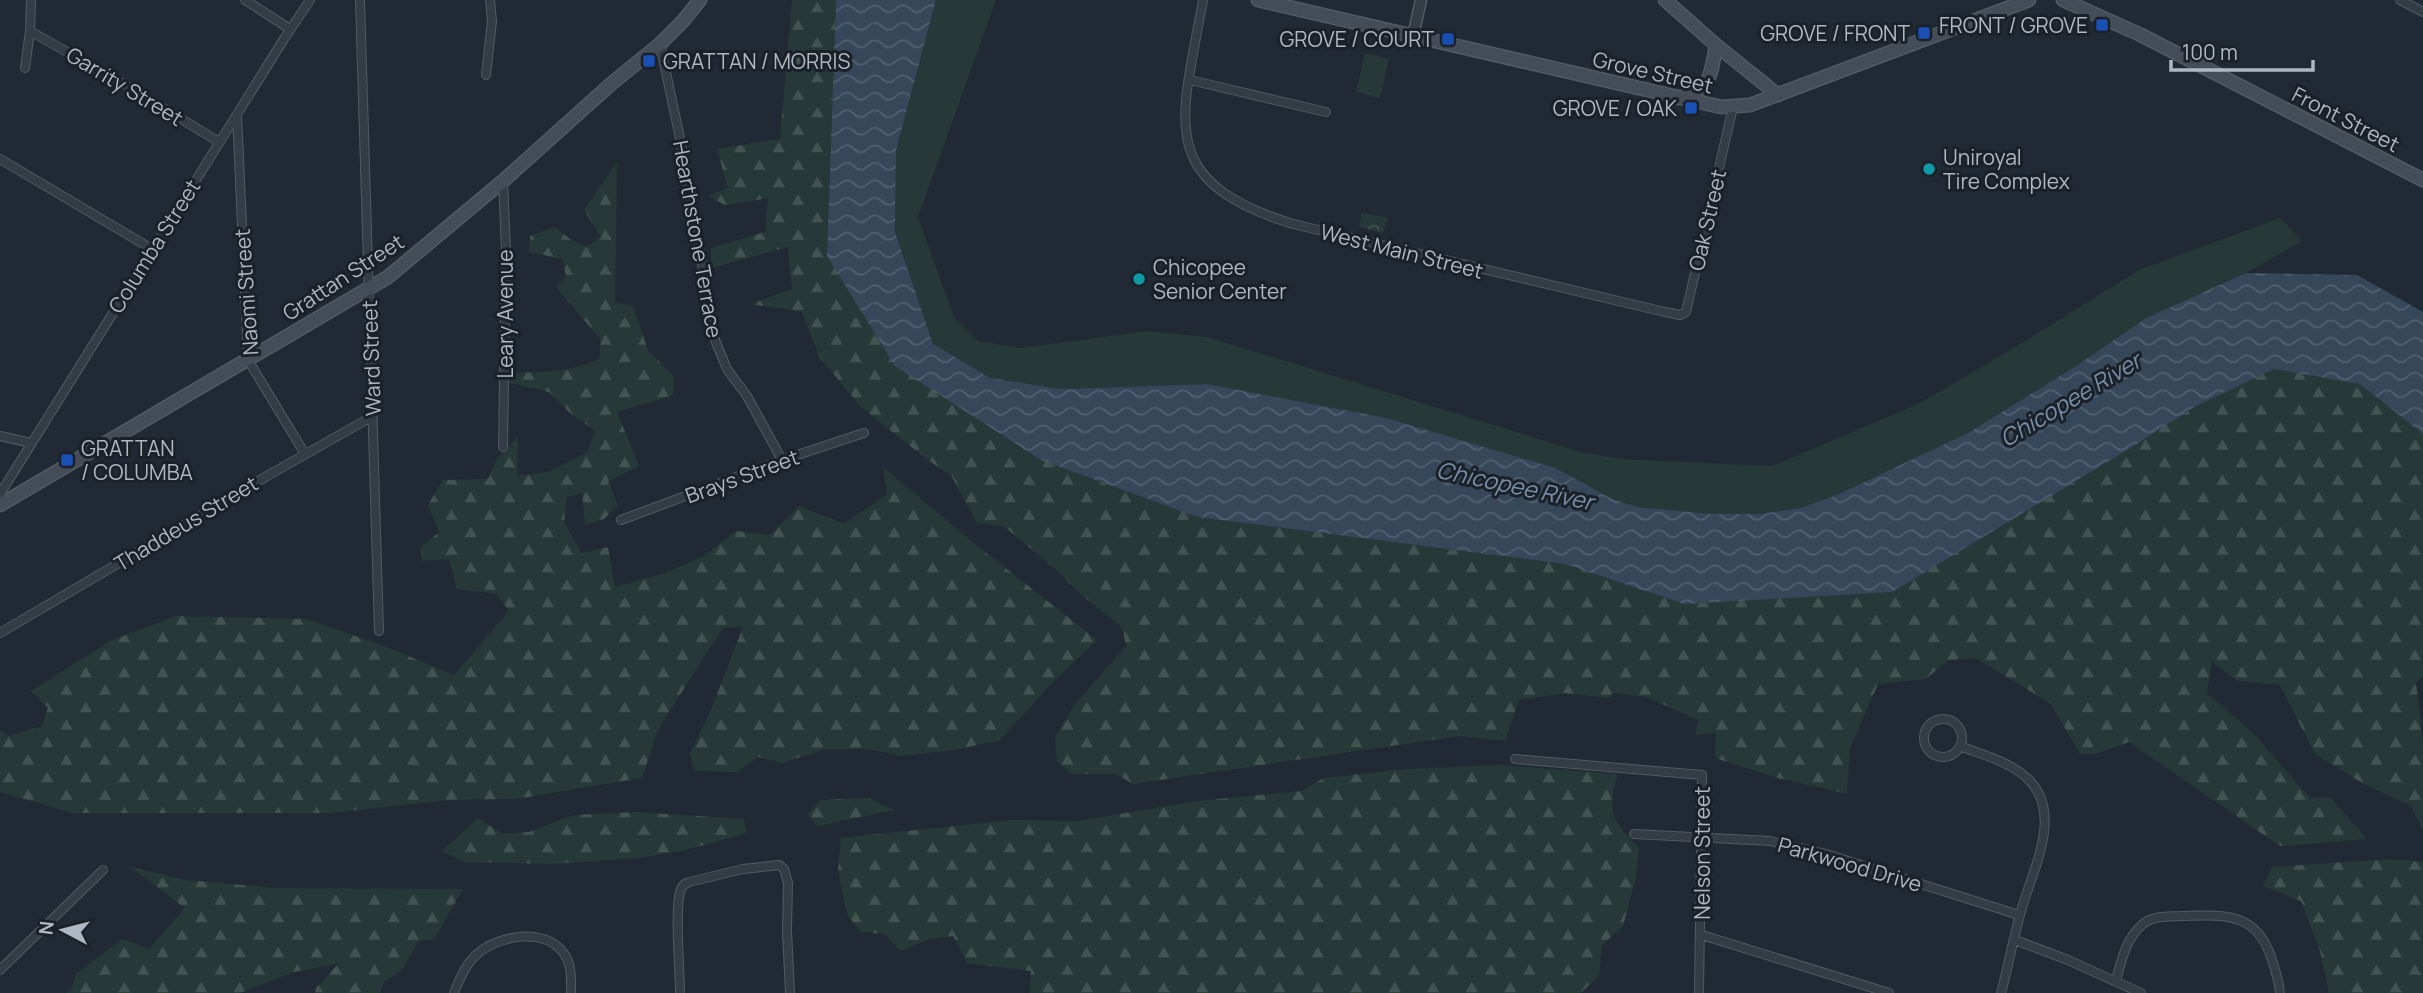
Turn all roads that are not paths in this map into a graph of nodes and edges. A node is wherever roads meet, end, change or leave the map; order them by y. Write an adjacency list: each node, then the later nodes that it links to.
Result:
1 (31, 0): 16 (street)
2 (245, 0): 15 (street)
3 (310, 0): 15 (street, Columba Street)
4 (360, 0): 33 (street, Ward Street)
5 (490, 0): 21 (street)
6 (1203, 0): 22 (street)
7 (1258, 0): 17 (main road, Grove Street)
8 (1421, 0): 17 (street)
9 (1665, 0): 19 (main road)
10 (2029, 0): 23 (main road, Grove Street)
11 (2063, 0): 30 (main road, Front Street)
12 (2400, 0): 14 (street)
13 (697, 1): 18 (main road, Grattan Street)
14 (2423, 12)
15 (290, 29): 27 (street, Columba Street)
16 (30, 31): 20 (street); 28 (street, Garrity Street)
17 (1413, 36): 24 (main road, Grove Street)
18 (660, 44): 31 (main road, Grattan Street); 42 (street, Hearthstone Terrace)
19 (1716, 45): 23 (main road); 24 (main road)
20 (25, 68)
21 (486, 75)
22 (1190, 80): 26 (street); 34 (street, West Main Street)
23 (1778, 95): 25 (main road, Grove Street)
24 (1676, 98): 25 (main road, Grove Street)
25 (1733, 107): 34 (street, Oak Street)
26 (1326, 112)
27 (237, 114): 28 (street, Columba Street); 35 (street, Naomi Street)
28 (219, 142): 32 (street, Columba Street)
29 (0, 159): 32 (street)
30 (2423, 180)
31 (503, 181): 33 (main road, Grattan Street); 40 (street, Leary Avenue)
32 (152, 249): 39 (street, Columba Street)
33 (368, 289): 35 (main road, Grattan Street); 36 (street, Ward Street)
34 (1665, 312)
35 (248, 360): 41 (street, Naomi Street); 44 (main road, Grattan Street)
36 (373, 416): 41 (street, Thaddeus Street); 46 (street, Ward Street)
37 (864, 433): 42 (street, Brays Street)
38 (0, 436): 39 (street)
39 (31, 443): 43 (street, Columba Street)
40 (503, 447)
41 (305, 454): 47 (street, Thaddeus Street)
42 (782, 460): 45 (street, Brays Street)
43 (0, 494)
44 (0, 505)
45 (621, 520)
46 (379, 631)
47 (0, 633)
48 (1960, 746): 48 (street); 53 (street)
49 (1515, 759): 51 (street, Nelson Street)
50 (1634, 834): 51 (street, Parkwood Drive)
51 (1701, 837): 53 (street, Parkwood Drive); 54 (street, Nelson Street)
52 (103, 870): 56 (street)
53 (2020, 915): 55 (street)
54 (1702, 935): 62 (street, Nelson Street); 63 (street)
55 (2015, 940): 57 (street); 64 (street)
56 (0, 970)
57 (2116, 981): 65 (street); 66 (street)
58 (454, 993): 59 (street)
59 (571, 993)
60 (680, 993): 61 (street)
61 (790, 993)
62 (1699, 993)
63 (1889, 993)
64 (2001, 993)
65 (2141, 993)
66 (2280, 993)

